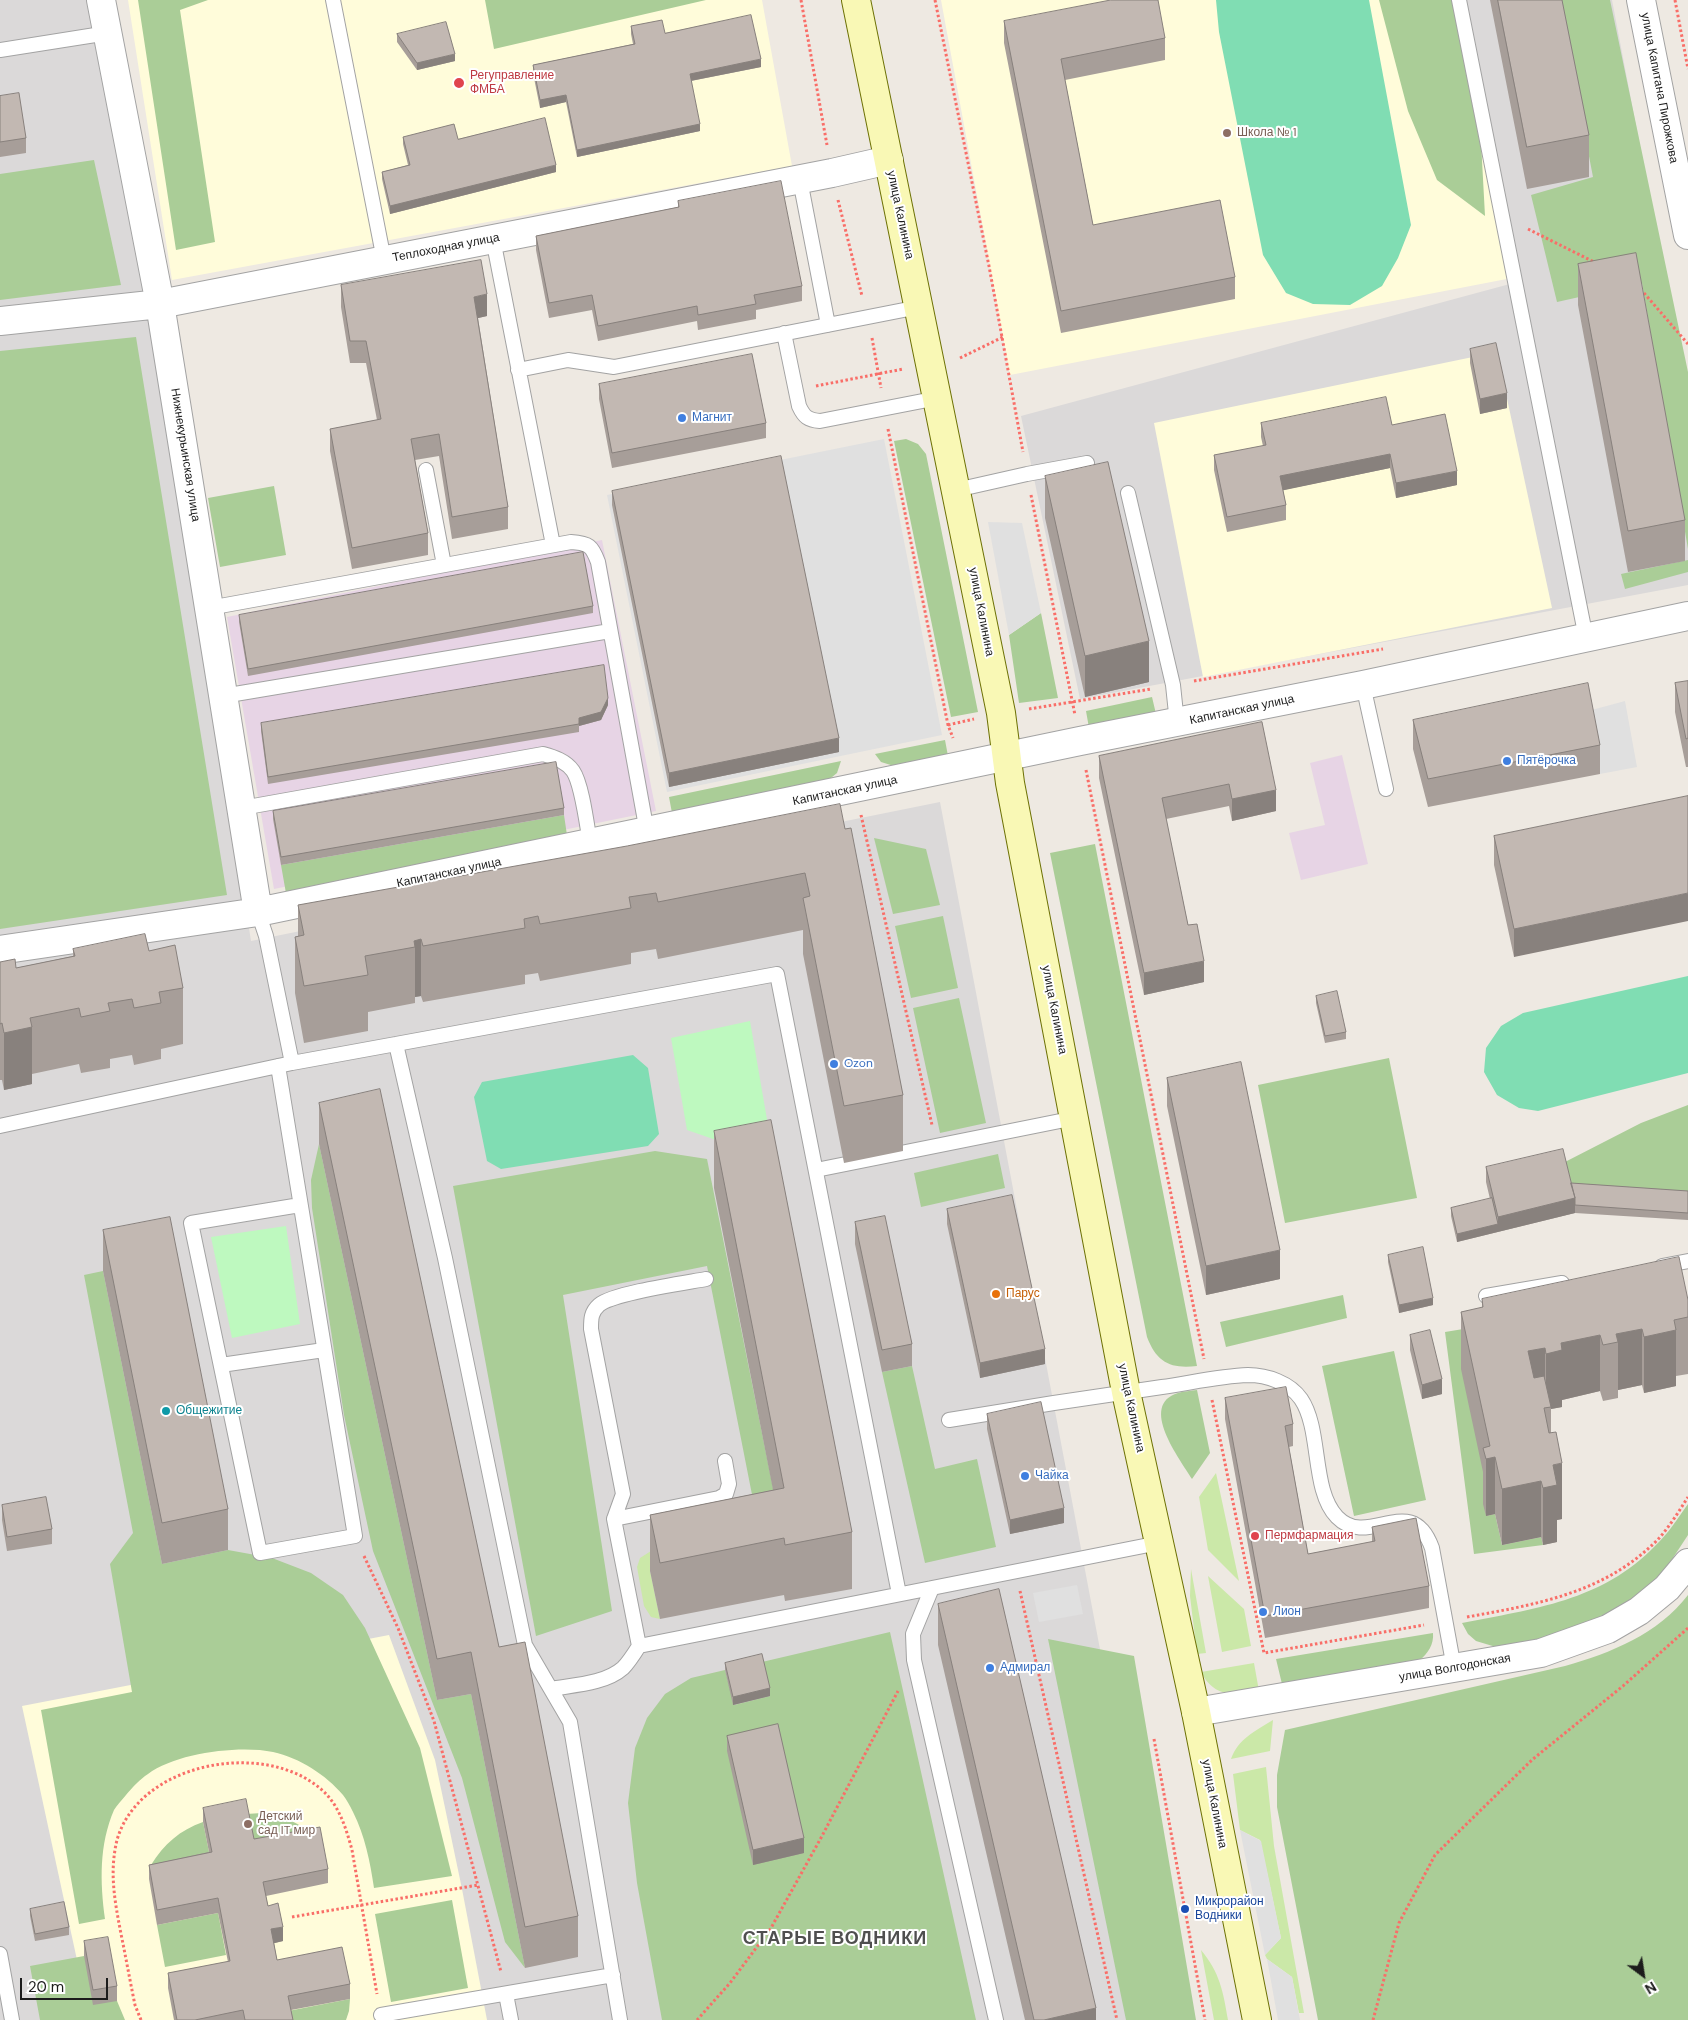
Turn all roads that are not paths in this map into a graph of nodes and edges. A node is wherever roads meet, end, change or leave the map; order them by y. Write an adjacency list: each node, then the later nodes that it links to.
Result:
1 (101, 0): 6 (street, Нижнекурьинская улица)
2 (333, 0): 12 (lane)
3 (856, 0): 8 (main road, улица Калинина)
4 (1459, 0): 29 (lane)
5 (1641, 0): 10 (street, улица Капитана Пирожкова)
6 (108, 33): 7 (lane); 13 (street, Нижнекурьинская улица)
7 (0, 50)
8 (889, 160): 9 (street, Теплоходная улица); 14 (main road, улица Калинина)
9 (800, 180): 11 (street, Теплоходная улица); 16 (lane)
10 (1688, 236)
11 (493, 239): 12 (street, Теплоходная улица); 18 (lane)
12 (384, 260): 13 (street, Теплоходная улица)
13 (160, 304): 15 (street, Теплоходная улица); 26 (street, Нижнекурьинская улица)
14 (919, 307): 16 (lane); 19 (main road, улица Калинина)
15 (0, 321)
16 (828, 325): 17 (lane)
17 (784, 333): 18 (lane); 19 (lane)
18 (518, 370): 24 (lane)
19 (938, 398): 22 (main road, улица Калинина)
20 (1087, 463): 22 (lane)
21 (426, 470): 25 (lane)
22 (956, 490): 33 (main road, улица Калинина)
23 (1128, 494): 32 (lane)
24 (553, 545): 25 (lane); 28 (lane)
25 (444, 565): 26 (lane)
26 (209, 608): 31 (street, Нижнекурьинская улица)
27 (1688, 616): 29 (street, Капитанская улица)
28 (610, 631): 31 (lane); 36 (lane)
29 (1586, 638): 30 (street, Капитанская улица)
30 (1363, 685): 32 (street, Капитанская улица); 34 (lane)
31 (223, 696): 35 (street, Нижнекурьинская улица)
32 (1177, 723): 33 (street, Капитанская улица)
33 (1005, 757): 36 (street, Капитанская улица); 42 (main road, улица Калинина)
34 (1386, 789)
35 (242, 808): 37 (lane); 38 (street, Нижнекурьинская улица)
36 (647, 832): 37 (street, Капитанская улица)
37 (590, 843): 38 (street, Капитанская улица)
38 (258, 912): 39 (street, Капитанская улица); 41 (lane)
39 (0, 950)
40 (396, 1044): 41 (lane); 44 (lane); 63 (lane)
41 (285, 1064): 43 (lane); 45 (lane)
42 (1075, 1118): 44 (lane); 53 (main road, улица Калинина)
43 (0, 1126)
44 (816, 1170): 60 (lane)
45 (300, 1205): 51 (lane); 52 (lane)
46 (1688, 1261): 47 (lane)
47 (1650, 1268)
48 (706, 1279): 56 (lane)
49 (1573, 1281): 50 (lane)
50 (1486, 1296)
51 (324, 1350): 52 (lane); 52 (lane)
52 (221, 1365)
53 (1126, 1392): 54 (lane); 57 (main road, улица Калинина); 62 (lane)
54 (949, 1420)
55 (725, 1461): 56 (lane)
56 (614, 1519): 61 (lane)
57 (1159, 1543): 59 (lane); 64 (main road, улица Калинина)
58 (1688, 1562): 62 (street, улица Волгодонская)
59 (932, 1588): 60 (lane); 72 (lane)
60 (899, 1594): 61 (lane)
61 (639, 1646): 63 (lane)
62 (1454, 1668): 64 (street, улица Волгодонская)
63 (551, 1689): 66 (lane)
64 (1196, 1712): 73 (main road, улица Калинина)
65 (0, 1954): 69 (lane)
66 (613, 1975): 67 (lane); 71 (lane)
67 (506, 1994): 68 (lane); 70 (lane)
68 (380, 2015)
69 (12, 2020)
70 (511, 2020)
71 (620, 2020)
72 (996, 2020)
73 (1256, 2020)

